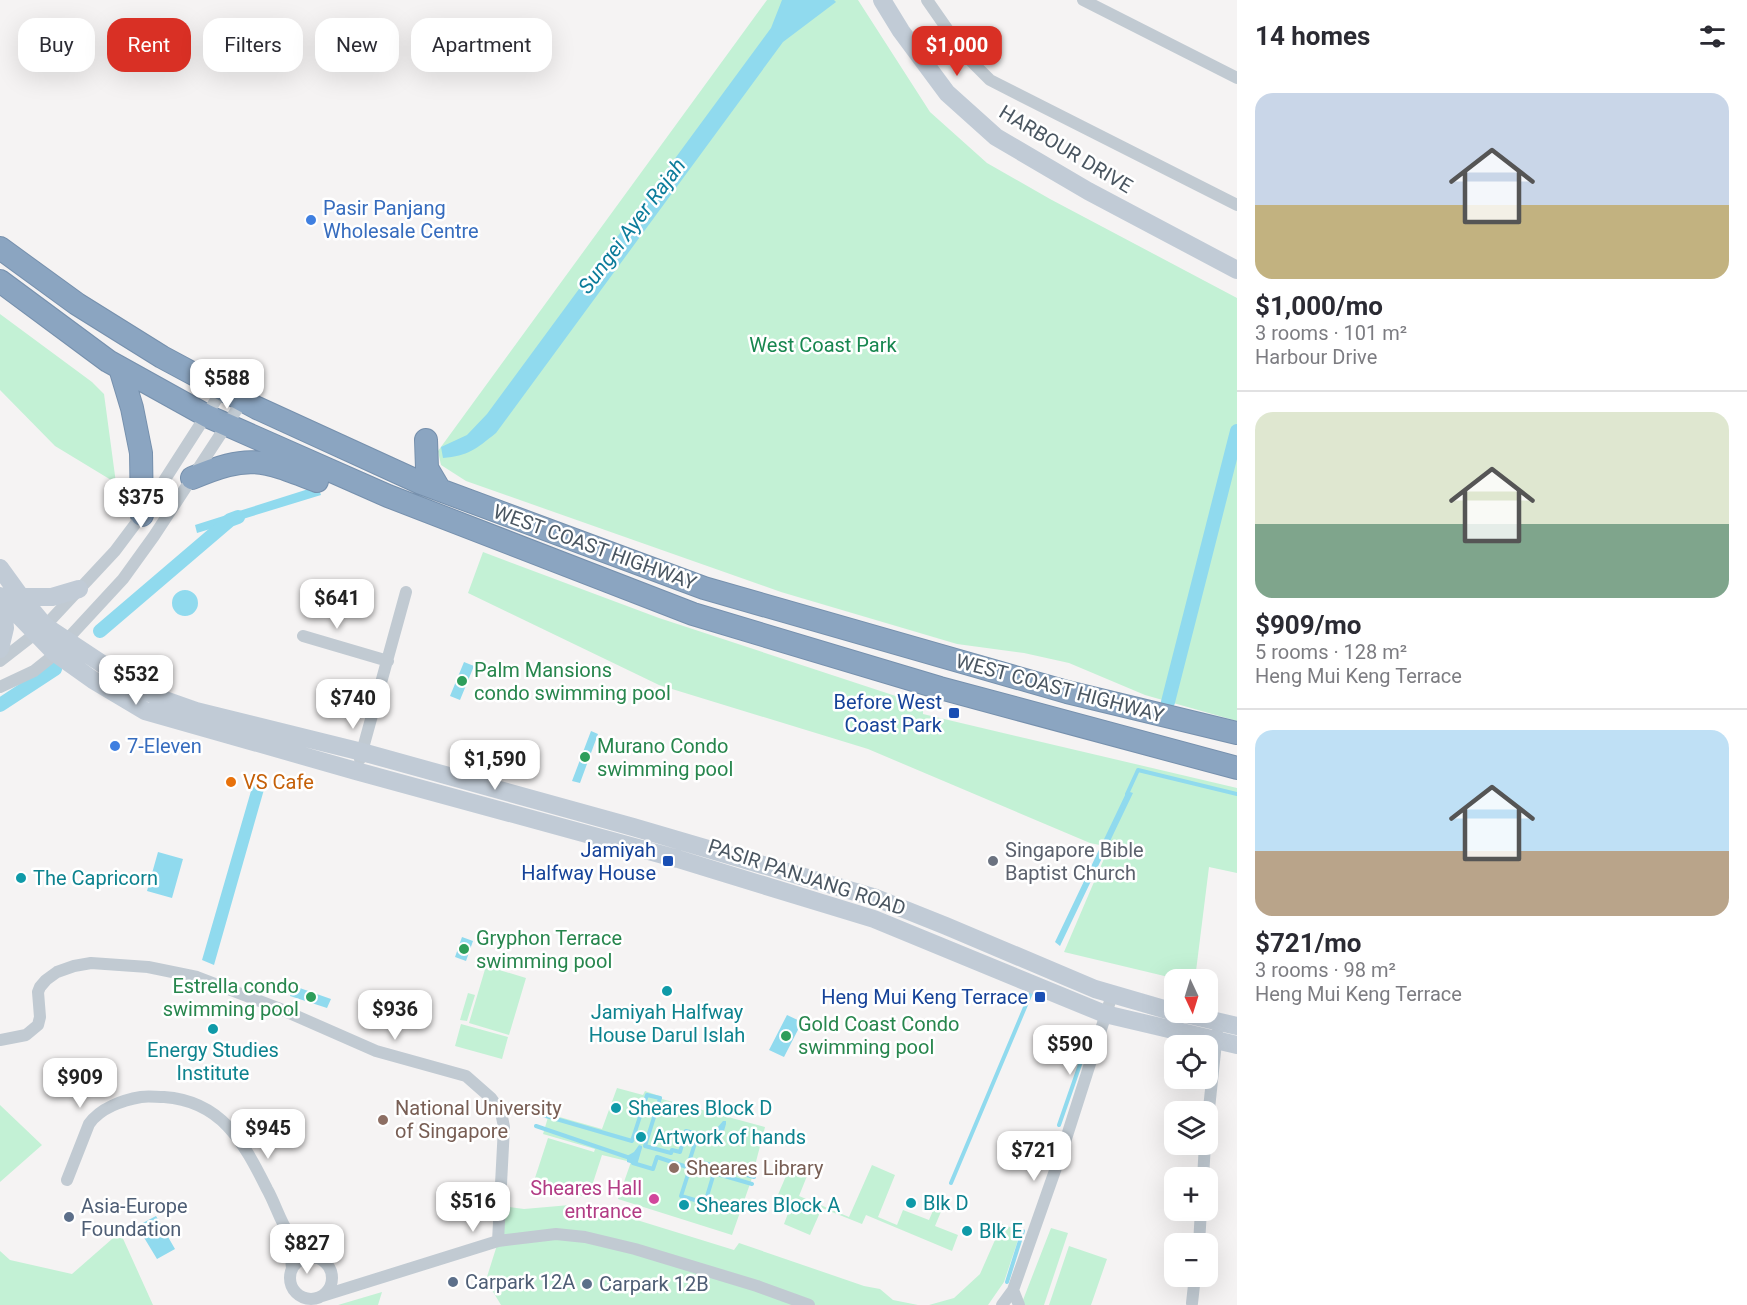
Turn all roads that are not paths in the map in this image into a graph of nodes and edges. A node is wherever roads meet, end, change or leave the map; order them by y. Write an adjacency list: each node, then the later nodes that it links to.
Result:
1 (882, 0): 7 (main road, HARBOUR DRIVE)
2 (927, 0): 5 (street)
3 (1083, 0): 4 (street)
4 (1237, 78)
5 (1237, 205)
6 (0, 248): 10 (highway, WEST COAST HIGHWAY)
7 (1237, 270)
8 (0, 281): 9 (highway, WEST COAST HIGHWAY)
9 (120, 368): 12 (highway, WEST COAST HIGHWAY); 16 (highway)
10 (223, 389): 11 (highway, WEST COAST HIGHWAY); 12 (street)
11 (243, 400): 12 (street); 15 (highway, WEST COAST HIGHWAY)
12 (216, 420): 14 (street); 16 (street); 17 (highway, WEST COAST HIGHWAY)
13 (426, 440): 15 (highway)
14 (192, 478): 17 (highway); 24 (street)
15 (440, 490): 29 (highway, WEST COAST HIGHWAY)
16 (142, 515): 19 (street)
17 (520, 547): 31 (highway, WEST COAST HIGHWAY)
18 (0, 568): 21 (main road, PASIR PANJANG ROAD)
19 (79, 589): 21 (main road); 22 (street)
20 (406, 592): 27 (street)
21 (8, 597): 22 (main road, PASIR PANJANG ROAD); 25 (main road)
22 (41, 630): 24 (main road, PASIR PANJANG ROAD); 26 (street)
23 (303, 636): 27 (street)
24 (61, 646): 28 (street); 30 (main road, PASIR PANJANG ROAD); 32 (main road, PASIR PANJANG ROAD)
25 (0, 649)
26 (0, 661)
27 (388, 661): 30 (street)
28 (0, 687)
29 (1237, 733)
30 (362, 752): 32 (street); 33 (main road, PASIR PANJANG ROAD)
31 (1237, 768)
32 (356, 771): 35 (main road, PASIR PANJANG ROAD)
33 (1112, 994): 34 (main road, PASIR PANJANG ROAD); 35 (street)
34 (1164, 1009)
35 (1105, 1014): 38 (main road, PASIR PANJANG ROAD); 51 (street)
36 (1219, 1022): 37 (main road, PASIR PANJANG ROAD); 39 (street)
37 (1237, 1026)
38 (1192, 1035)
39 (1218, 1035)
40 (0, 1040): 45 (street)
41 (1218, 1041): 42 (main road, PASIR PANJANG ROAD)
42 (1237, 1045)
43 (67, 1180): 44 (street)
44 (289, 1233): 46 (street); 47 (street)
45 (498, 1241): 49 (street); 54 (street)
46 (317, 1258): 47 (street); 48 (street)
47 (292, 1269): 52 (street)
48 (331, 1270): 49 (street); 52 (street)
49 (355, 1285): 52 (street)
50 (1194, 1287): 53 (street)
51 (1013, 1290): 55 (street); 56 (street)
52 (322, 1296)
53 (1192, 1303)
54 (809, 1305)
55 (1002, 1305)
56 (1019, 1305)

